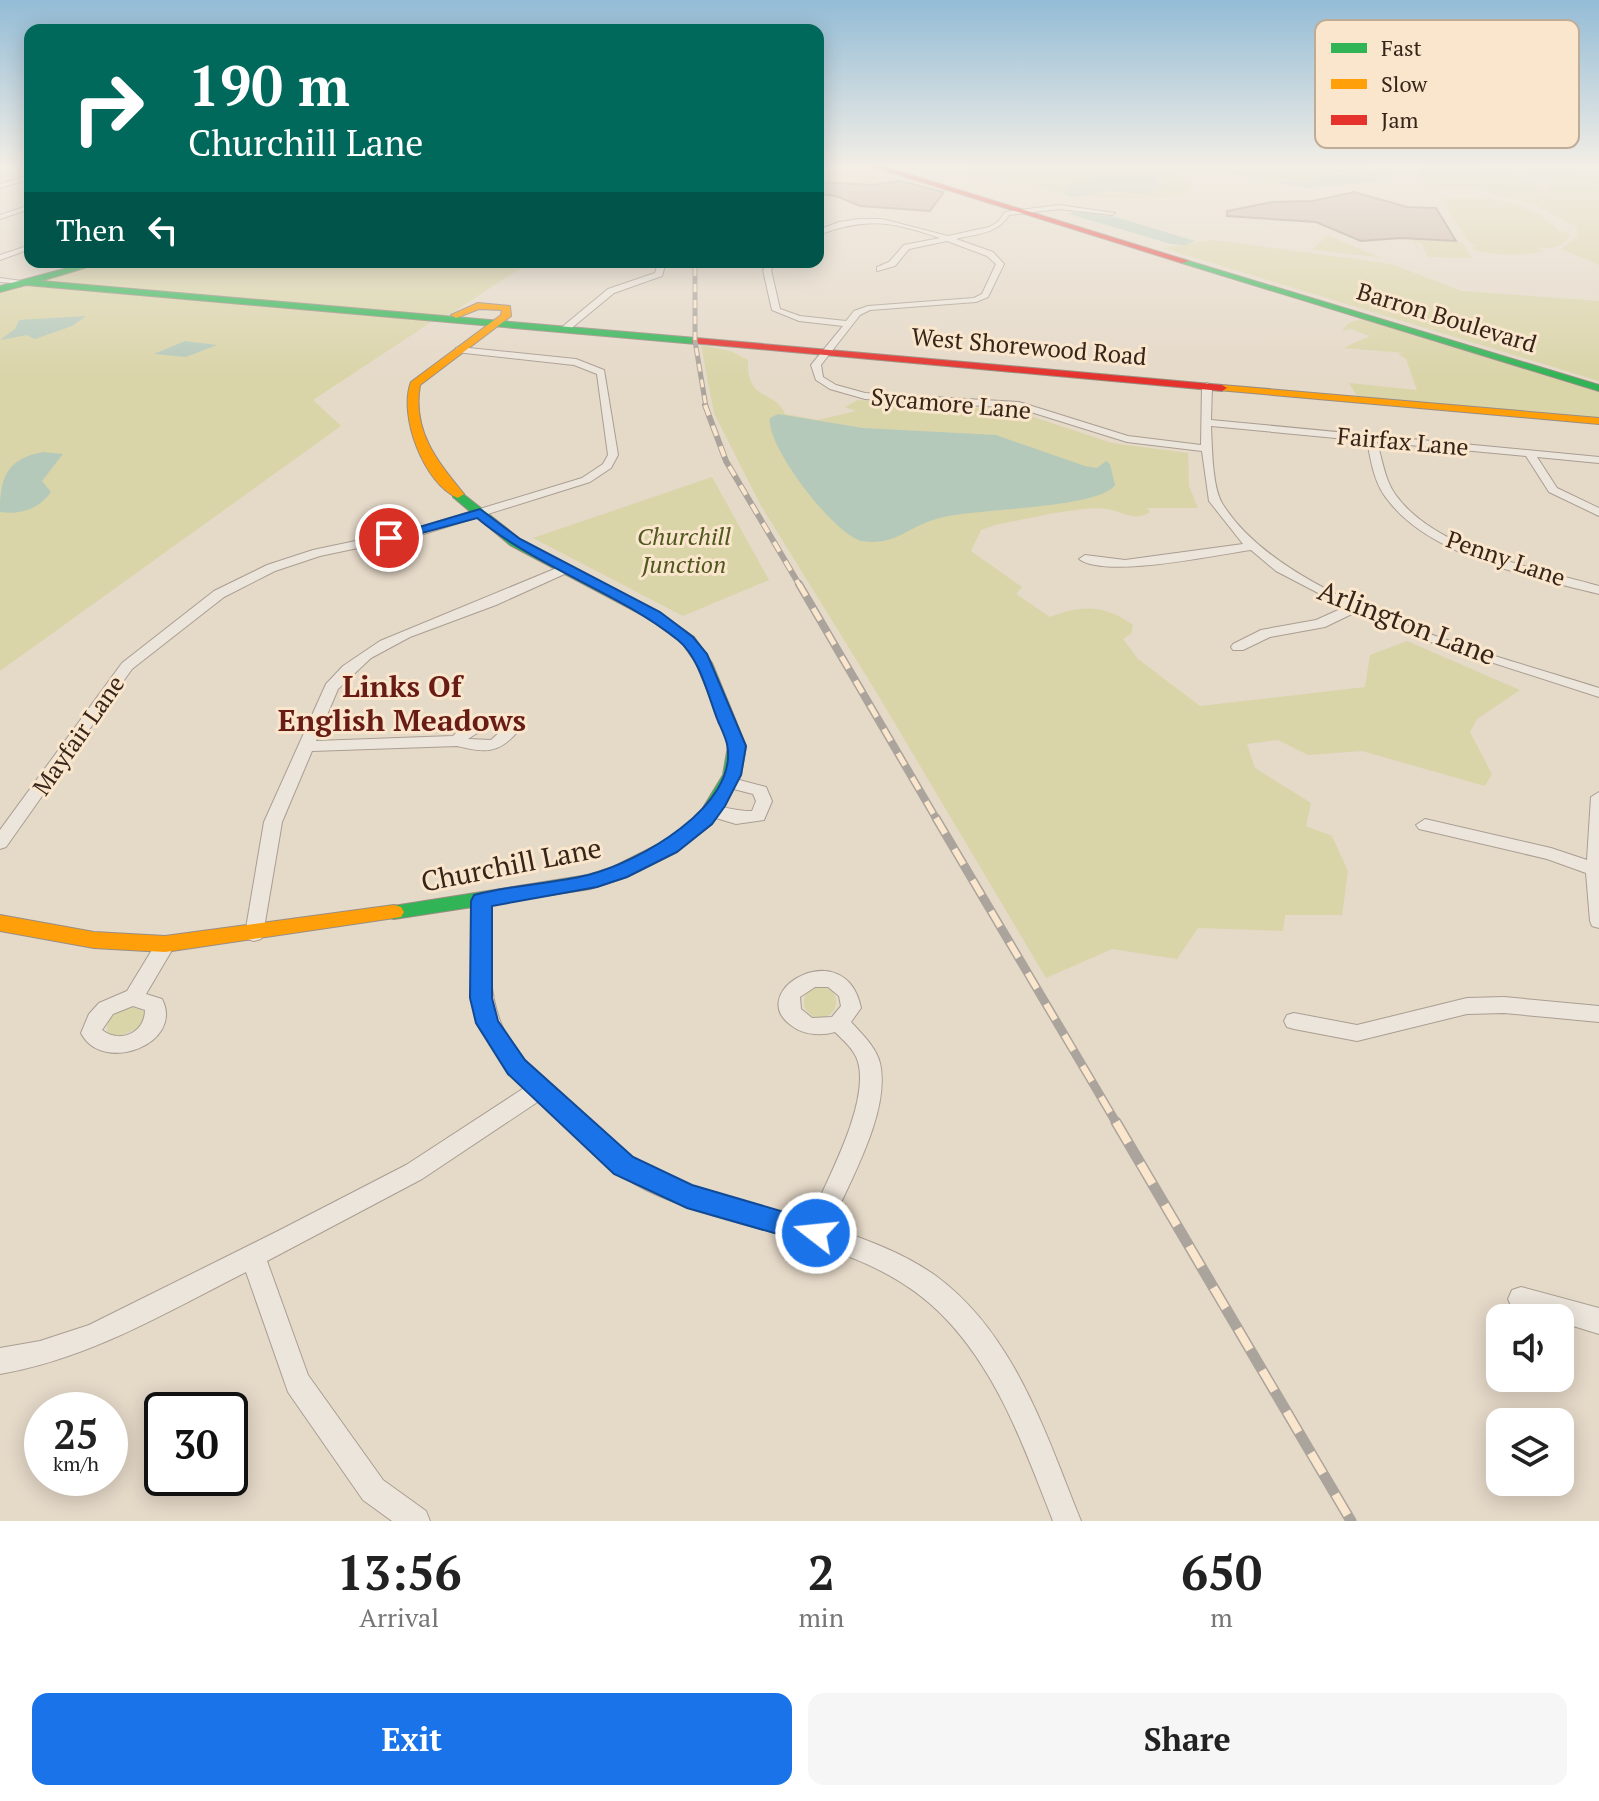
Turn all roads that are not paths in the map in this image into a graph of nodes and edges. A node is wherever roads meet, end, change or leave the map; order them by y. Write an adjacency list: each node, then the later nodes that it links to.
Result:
1 (936, 235): 4 (street)
2 (959, 235): 4 (street)
3 (1102, 235): 22 (main road, Barron Boulevard)
4 (945, 238): 12 (street); 17 (street)
5 (0, 248): 6 (street)
6 (24, 248)
7 (24, 249): 8 (street)
8 (0, 258)
9 (78, 268): 14 (main road)
10 (660, 268): 18 (street)
11 (768, 268): 17 (street)
12 (880, 269)
13 (0, 280): 14 (street)
14 (25, 282): 15 (main road); 16 (main road, West Shorewood Road)
15 (0, 289)
16 (497, 323): 18 (main road, West Shorewood Road); 19 (main road, Churchill Lane)
17 (850, 324): 20 (street)
18 (565, 329): 20 (main road, West Shorewood Road)
19 (459, 350): 30 (main road, Churchill Lane); 30 (street, Mayfair Lane)
20 (827, 352): 21 (main road, West Shorewood Road); 26 (street, Sycamore Lane)
21 (1207, 386): 23 (main road, West Shorewood Road); 24 (street, Arlington Lane)
22 (1599, 388)
23 (1599, 421)
24 (1208, 423): 25 (street, Fairfax Lane); 26 (street, Arlington Lane)
25 (1371, 438): 27 (street, Fairfax Lane); 34 (street, Penny Lane)
26 (1209, 449): 31 (street, Arlington Lane)
27 (1529, 453): 28 (street, Fairfax Lane); 29 (street)
28 (1599, 460)
29 (1599, 512)
30 (480, 513): 33 (main road, Churchill Lane); 44 (street, Mayfair Lane)
31 (1254, 546): 32 (street); 35 (street, Arlington Lane)
32 (1085, 559)
33 (564, 569): 39 (street); 40 (main road, Churchill Lane)
34 (1599, 590)
35 (1356, 607): 36 (street); 37 (street, Arlington Lane)
36 (1238, 647)
37 (1599, 693)
38 (457, 741): 39 (street)
39 (308, 746): 49 (street)
40 (728, 782): 42 (main road, Churchill Lane); 42 (street)
41 (1599, 797): 45 (street)
42 (712, 811): 46 (main road, Churchill Lane)
43 (1425, 825): 45 (street)
44 (0, 843)
45 (1595, 869): 47 (street)
46 (482, 901): 49 (main road, Churchill Lane); 55 (street)
47 (1599, 921)
48 (0, 923): 50 (main road, Churchill Lane)
49 (254, 934): 50 (main road, Churchill Lane)
50 (165, 945): 51 (street)
51 (133, 998)
52 (1599, 1014): 53 (street)
53 (1294, 1021)
54 (839, 1023): 56 (street)
55 (541, 1088): 56 (street); 57 (street)
56 (816, 1233): 62 (street)
57 (253, 1256): 60 (street); 61 (street)
58 (1521, 1299): 59 (street)
59 (1599, 1321)
60 (0, 1361)
61 (405, 1518)
62 (1067, 1521)

